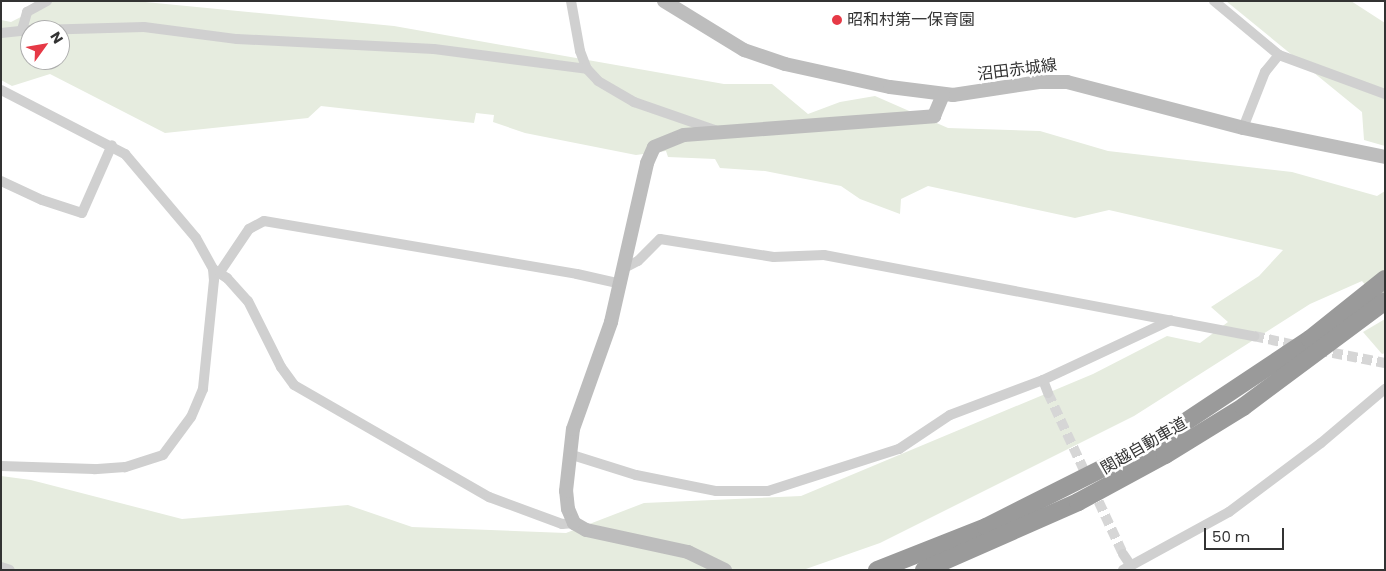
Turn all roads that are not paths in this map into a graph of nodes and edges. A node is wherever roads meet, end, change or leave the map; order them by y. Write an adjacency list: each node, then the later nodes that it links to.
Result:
1 (47, 1): 5 (street)
2 (571, 1): 10 (street)
3 (664, 1): 13 (street, 沼田赤城線)
4 (1214, 1): 9 (street)
5 (27, 20)
6 (70, 29): 10 (street)
7 (20, 31): 8 (street)
8 (1, 33)
9 (1279, 55): 12 (street); 14 (street)
10 (587, 69): 15 (street)
11 (1, 90): 16 (street)
12 (1385, 94)
13 (943, 95): 14 (street, 沼田赤城線); 15 (street)
14 (1243, 128): 17 (street, 沼田赤城線)
15 (728, 133): 19 (street)
16 (112, 145): 18 (street); 20 (street)
17 (1385, 157)
18 (1, 181)
19 (626, 267): 22 (street); 24 (street)
20 (216, 270): 22 (street); 30 (street); 31 (street)
21 (1382, 281): 37 (highway, 関越自動車道)
22 (621, 284): 29 (street)
23 (1385, 301): 38 (highway, 関越自動車道)
24 (1171, 320): 25 (street); 26 (street)
25 (1254, 336)
26 (1043, 380): 28 (street); 29 (street)
27 (1385, 389): 34 (street)
28 (1048, 393)
29 (569, 454): 31 (street)
30 (1, 466)
31 (574, 523): 36 (street)
32 (1123, 554): 34 (street)
33 (1, 566): 35 (street)
34 (1127, 568)
35 (10, 570)
36 (725, 570)
37 (878, 570)
38 (924, 570)

